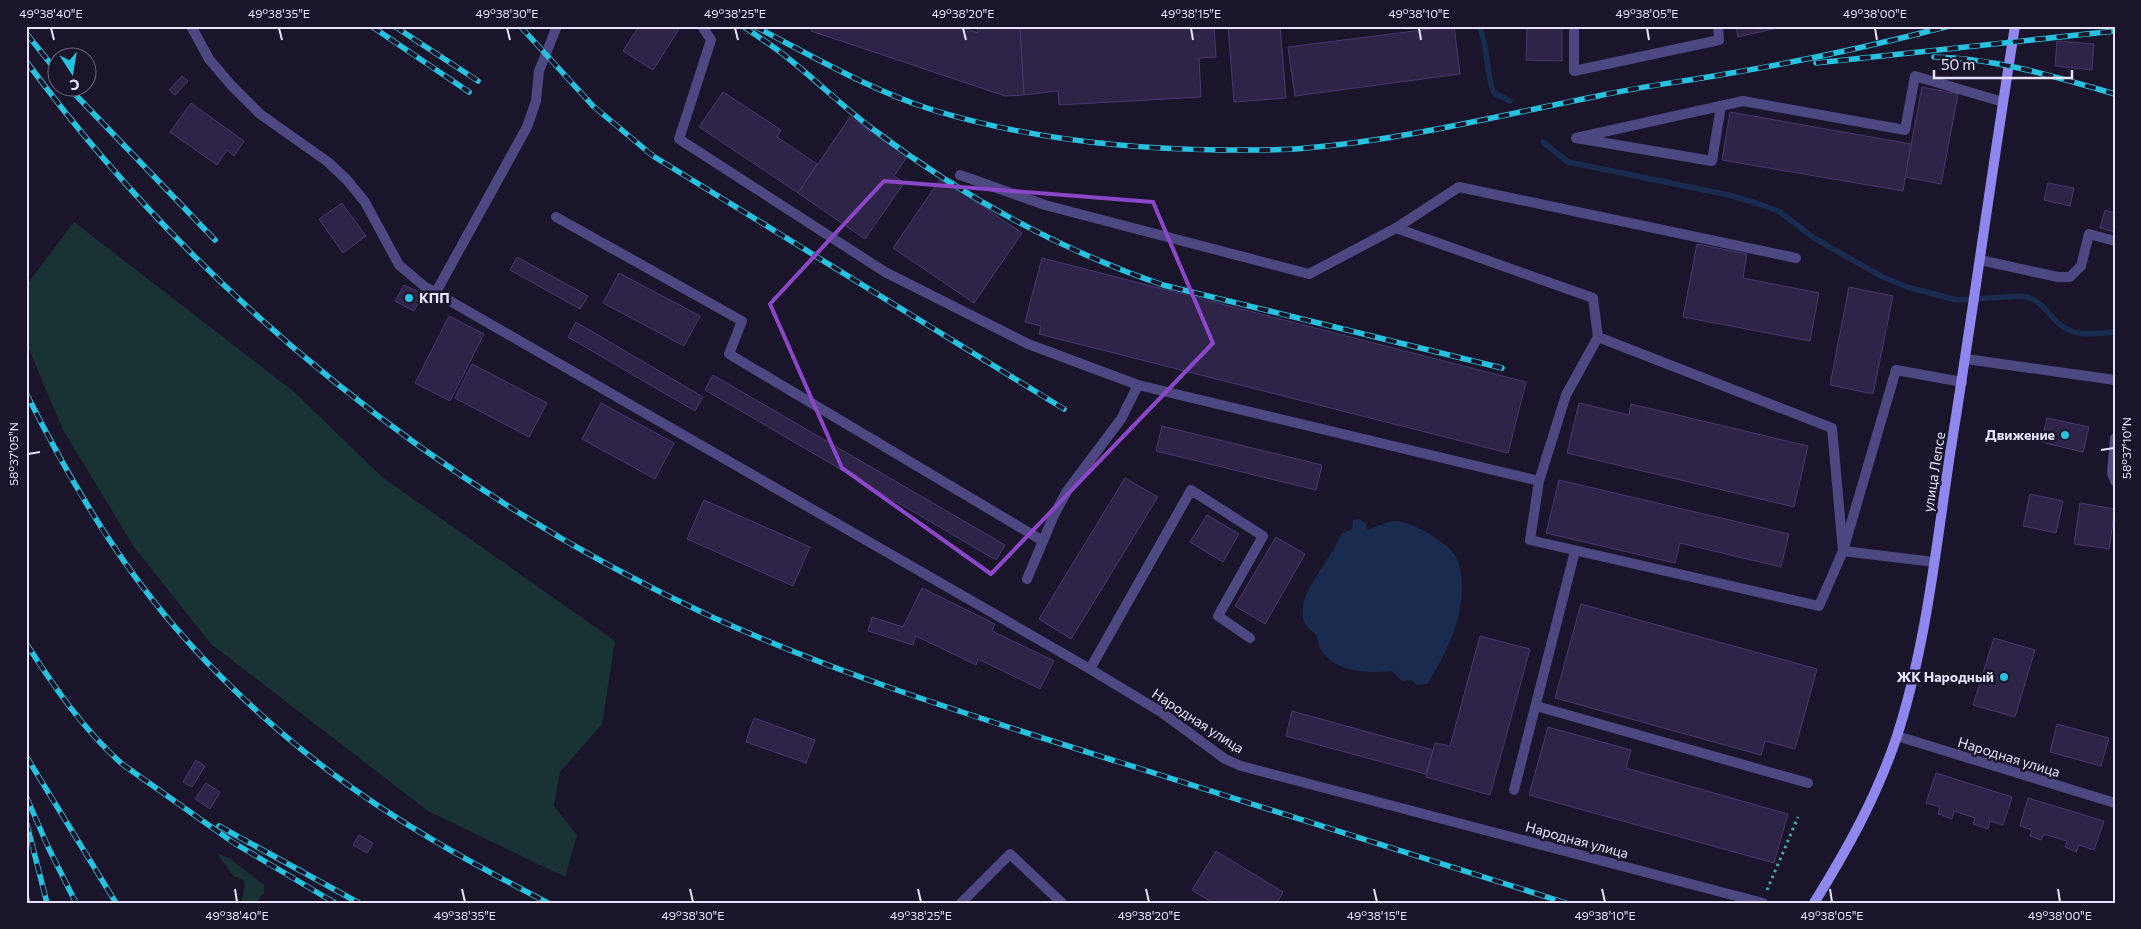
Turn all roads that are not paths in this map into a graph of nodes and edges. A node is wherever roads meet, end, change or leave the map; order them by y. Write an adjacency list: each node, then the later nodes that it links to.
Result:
1 (191, 26): 15 (street, Народная улица)
2 (557, 26): 15 (street)
3 (702, 26): 20 (street)
4 (1574, 26): 5 (street)
5 (1718, 26)
6 (2016, 26): 7 (main road, улица Лепсе)
7 (2003, 102): 8 (street); 14 (main road, улица Лепсе)
8 (1721, 106): 8 (street)
9 (960, 175): 11 (street)
10 (556, 217): 24 (street)
11 (1396, 228): 13 (street); 16 (street)
12 (2115, 241): 14 (street)
13 (1796, 258)
14 (1980, 260): 17 (main road, улица Лепсе)
15 (436, 292): 30 (street, Народная улица)
16 (1598, 338): 22 (street); 26 (street)
17 (1966, 358): 18 (street); 19 (main road, улица Лепсе)
18 (2115, 380)
19 (1962, 382): 26 (street); 27 (main road, улица Лепсе)
20 (1138, 384): 22 (street); 24 (street)
21 (2115, 438): 23 (street)
22 (1539, 480): 25 (street)
23 (2115, 481)
24 (1043, 541): 28 (street)
25 (1575, 551): 26 (street); 31 (street)
26 (1843, 551): 27 (street)
27 (1934, 562): 32 (main road, улица Лепсе)
28 (1027, 579)
29 (1250, 638): 30 (street)
30 (1090, 669): 38 (street, Народная улица)
31 (1536, 706): 33 (street); 34 (street)
32 (1897, 736): 35 (street, Народная улица); 39 (main road, улица Лепсе)
33 (1808, 783)
34 (1514, 790)
35 (2115, 803)
36 (961, 903): 37 (street)
37 (1062, 903)
38 (1763, 903)
39 (1814, 903)

